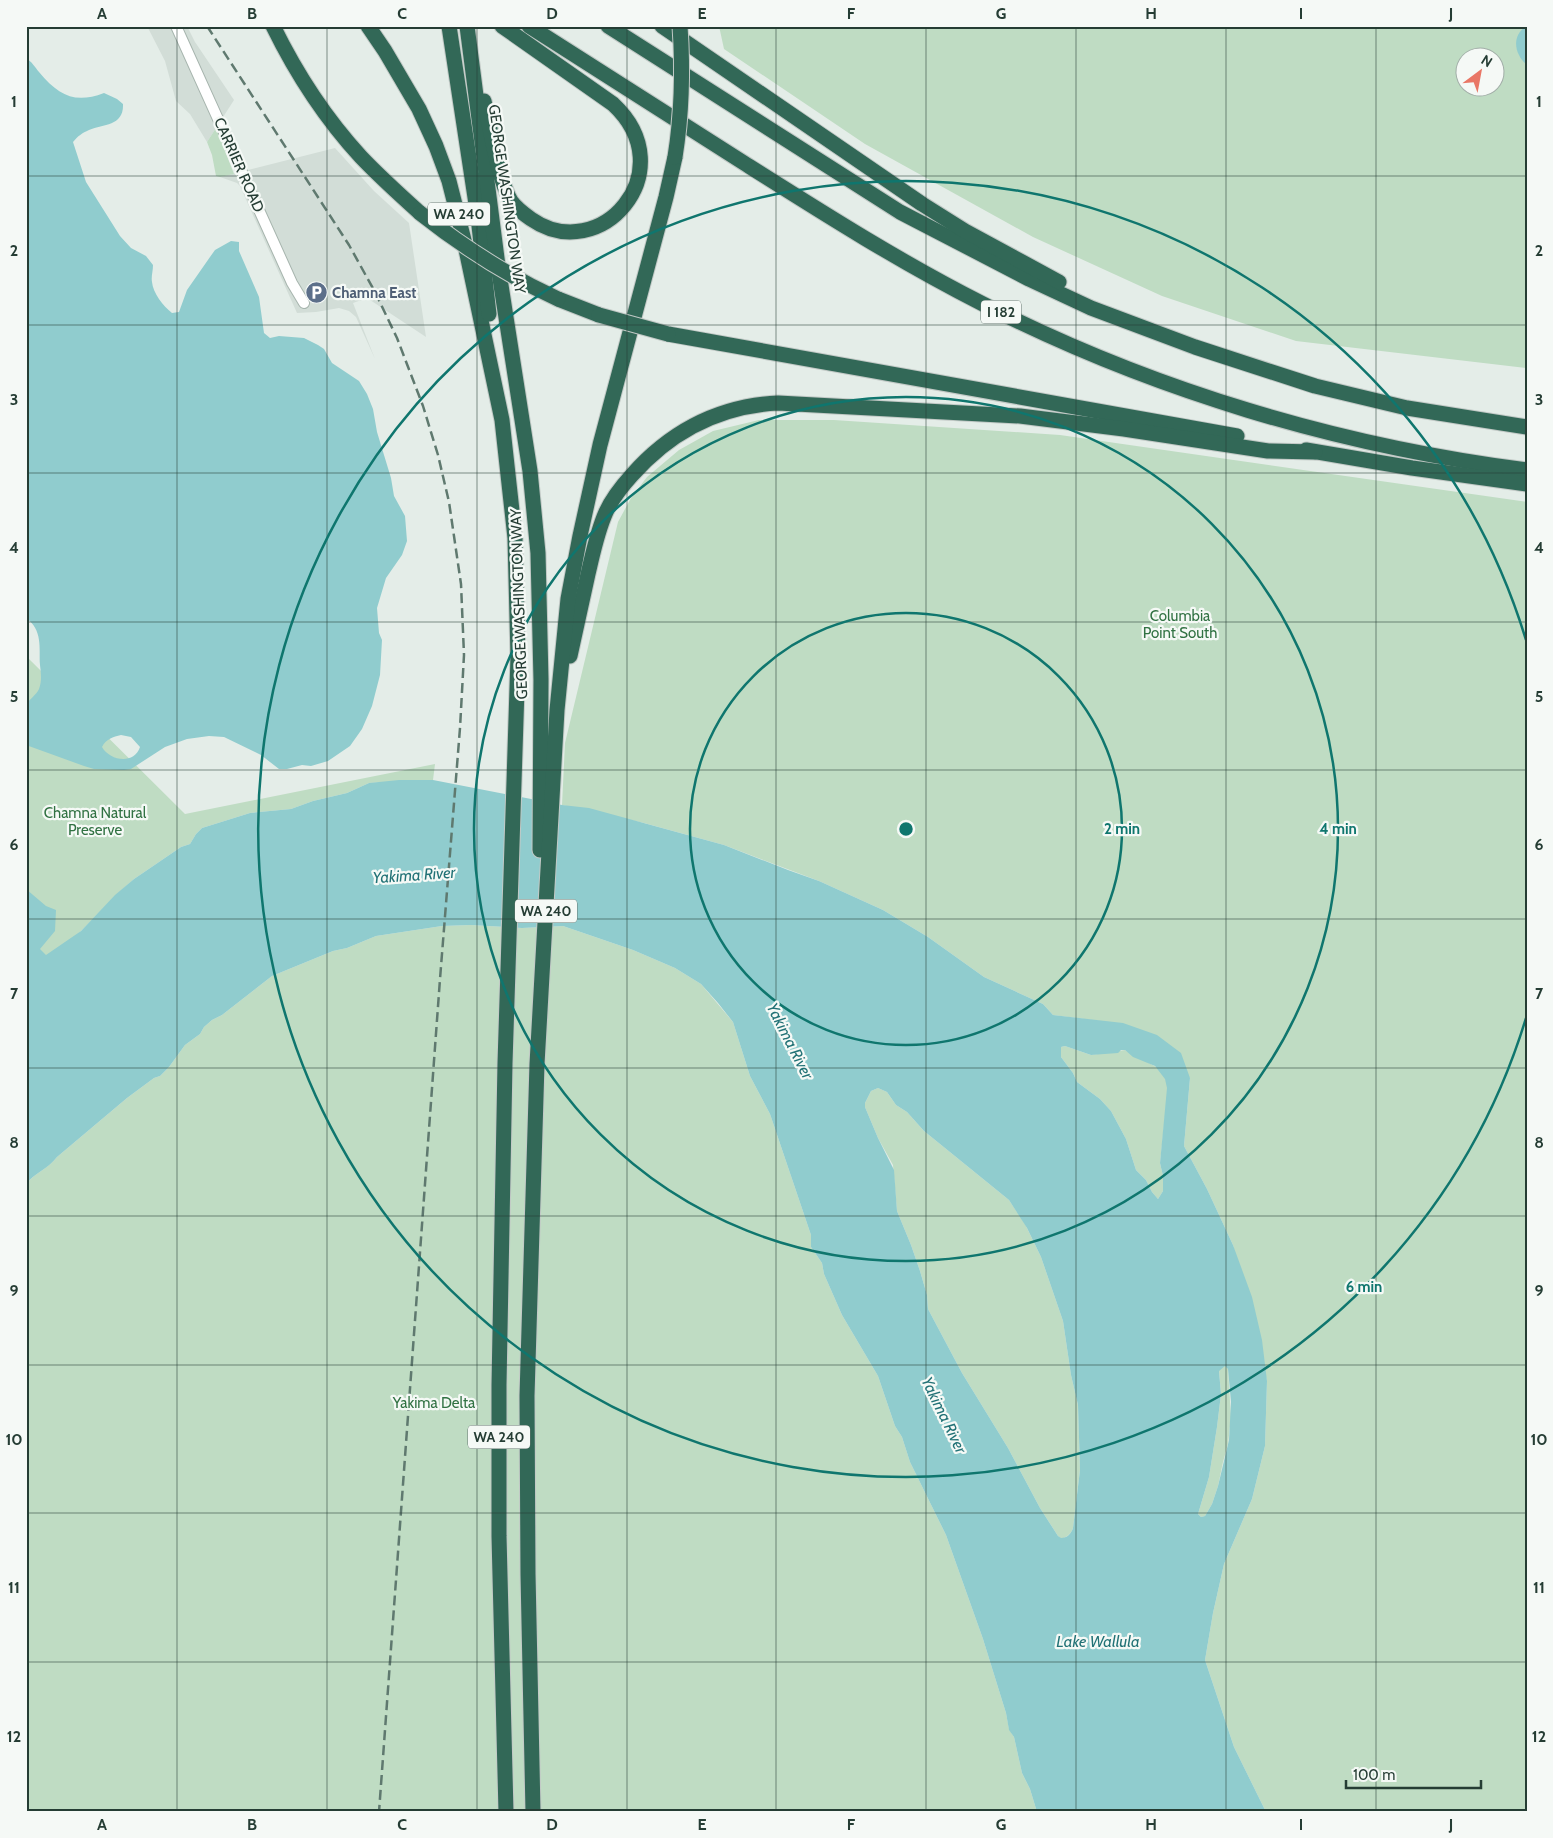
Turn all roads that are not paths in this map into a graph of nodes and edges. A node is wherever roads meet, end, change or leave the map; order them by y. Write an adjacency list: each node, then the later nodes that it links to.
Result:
1 (176, 26): 11 (street, CARRIER ROAD)
2 (273, 26): 15 (highway, bridge)
3 (368, 26): 13 (highway, WA 240)
4 (449, 26): 13 (highway)
5 (502, 26): 10 (highway)
6 (529, 26): 16 (highway, I 182)
7 (608, 26): 12 (highway, I 182)
8 (662, 26): 12 (highway)
9 (680, 26): 18 (highway, bridge)
10 (467, 29): 19 (highway, GEORGE WASHINGTON WAY)
11 (304, 303)
12 (1174, 340): 14 (highway, I 182)
13 (502, 420): 20 (highway, WA 240)
14 (1527, 427)
15 (1315, 452): 17 (highway); 18 (highway)
16 (1527, 470)
17 (1527, 484)
18 (555, 736): 19 (highway)
19 (548, 758): 21 (highway, GEORGE WASHINGTON WAY / WA 240)
20 (506, 1812)
21 (533, 1812)

